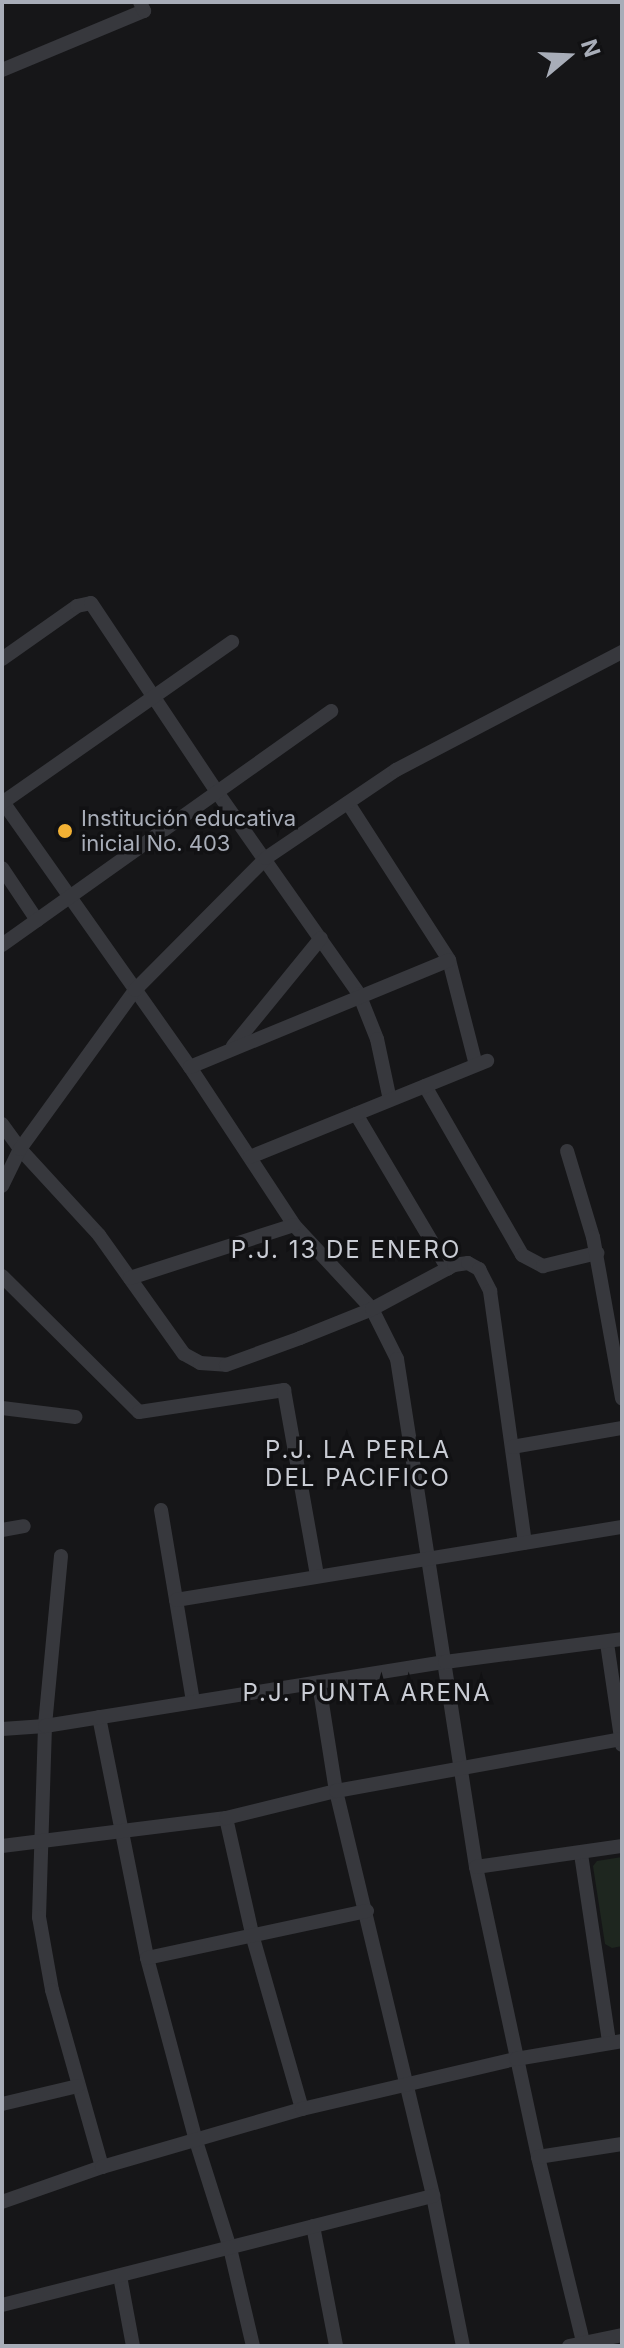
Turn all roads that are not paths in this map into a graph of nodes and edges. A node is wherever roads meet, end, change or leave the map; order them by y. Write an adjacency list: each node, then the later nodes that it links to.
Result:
1 (142, 6): 2 (street)
2 (2, 70)
3 (232, 642): 6 (street)
4 (622, 652): 10 (street)
5 (2, 659): 6 (street)
6 (154, 696): 8 (street); 9 (street)
7 (331, 711): 8 (street)
8 (217, 792): 11 (street); 13 (street)
9 (2, 802): 13 (street)
10 (348, 803): 11 (street); 17 (street)
11 (266, 858): 15 (street); 18 (street)
12 (2, 868): 14 (street)
13 (69, 897): 14 (street); 18 (street)
14 (37, 920): 16 (street)
15 (321, 938): 19 (street); 20 (street)
16 (2, 945)
17 (449, 960): 19 (street); 22 (street)
18 (135, 990): 21 (street); 26 (street)
19 (359, 994): 20 (street); 23 (street)
20 (230, 1050): 21 (street)
21 (190, 1067): 28 (street)
22 (425, 1086): 23 (street); 31 (street)
23 (390, 1100): 24 (street)
24 (356, 1114): 28 (street); 32 (street)
25 (2, 1124): 26 (street)
26 (20, 1149): 29 (street); 34 (street)
27 (567, 1151): 31 (street)
28 (250, 1157): 30 (street)
29 (2, 1186)
30 (294, 1225): 34 (street); 35 (street)
31 (597, 1253): 36 (street)
32 (448, 1269): 35 (street); 40 (street)
33 (2, 1276): 48 (street)
34 (130, 1278): 35 (street)
35 (372, 1309): 47 (street)
36 (622, 1398)
37 (2, 1408): 38 (street)
38 (75, 1417)
39 (622, 1428): 40 (street)
40 (512, 1447): 45 (street)
41 (161, 1510): 49 (street)
42 (24, 1526): 44 (street)
43 (622, 1527): 45 (street)
44 (2, 1530)
45 (525, 1543): 47 (street)
46 (61, 1556): 56 (street)
47 (428, 1559): 48 (street); 52 (street)
48 (317, 1576): 49 (street)
49 (176, 1600): 54 (street)
50 (622, 1639): 51 (street)
51 (607, 1643): 52 (street); 58 (street)
52 (445, 1662): 53 (street); 60 (street)
53 (319, 1684): 54 (street); 61 (street)
54 (193, 1701): 55 (street)
55 (99, 1717): 56 (street); 63 (street)
56 (45, 1726): 57 (street); 64 (street)
57 (2, 1729)
58 (622, 1740): 59 (street); 60 (street)
59 (622, 1746)
60 (462, 1770): 61 (street); 68 (street)
61 (336, 1791): 62 (street); 69 (street)
62 (226, 1818): 63 (street); 70 (street)
63 (122, 1832): 64 (street); 71 (street)
64 (41, 1842): 65 (street); 75 (street)
65 (2, 1846)
66 (622, 1846): 67 (street)
67 (581, 1854): 68 (street); 72 (street)
68 (476, 1867): 73 (street)
69 (367, 1911): 70 (street); 74 (street)
70 (253, 1938): 71 (street); 77 (street)
71 (147, 1958): 78 (street)
72 (615, 2042): 73 (street)
73 (516, 2059): 74 (street); 80 (street)
74 (406, 2084): 77 (street); 82 (street)
75 (78, 2086): 76 (street); 81 (street)
76 (2, 2104)
77 (302, 2109): 78 (street)
78 (196, 2141): 81 (street); 85 (street)
79 (622, 2144): 80 (street)
80 (538, 2157): 89 (street)
81 (102, 2167): 83 (street)
82 (433, 2196): 84 (street); 93 (street)
83 (2, 2202)
84 (313, 2226): 85 (street); 92 (street)
85 (230, 2248): 86 (street); 91 (street)
86 (120, 2276): 87 (street); 90 (street)
87 (2, 2305)
88 (622, 2335): 89 (street)
89 (579, 2345)
90 (133, 2346)
91 (253, 2346)
92 (336, 2346)
93 (463, 2346)

